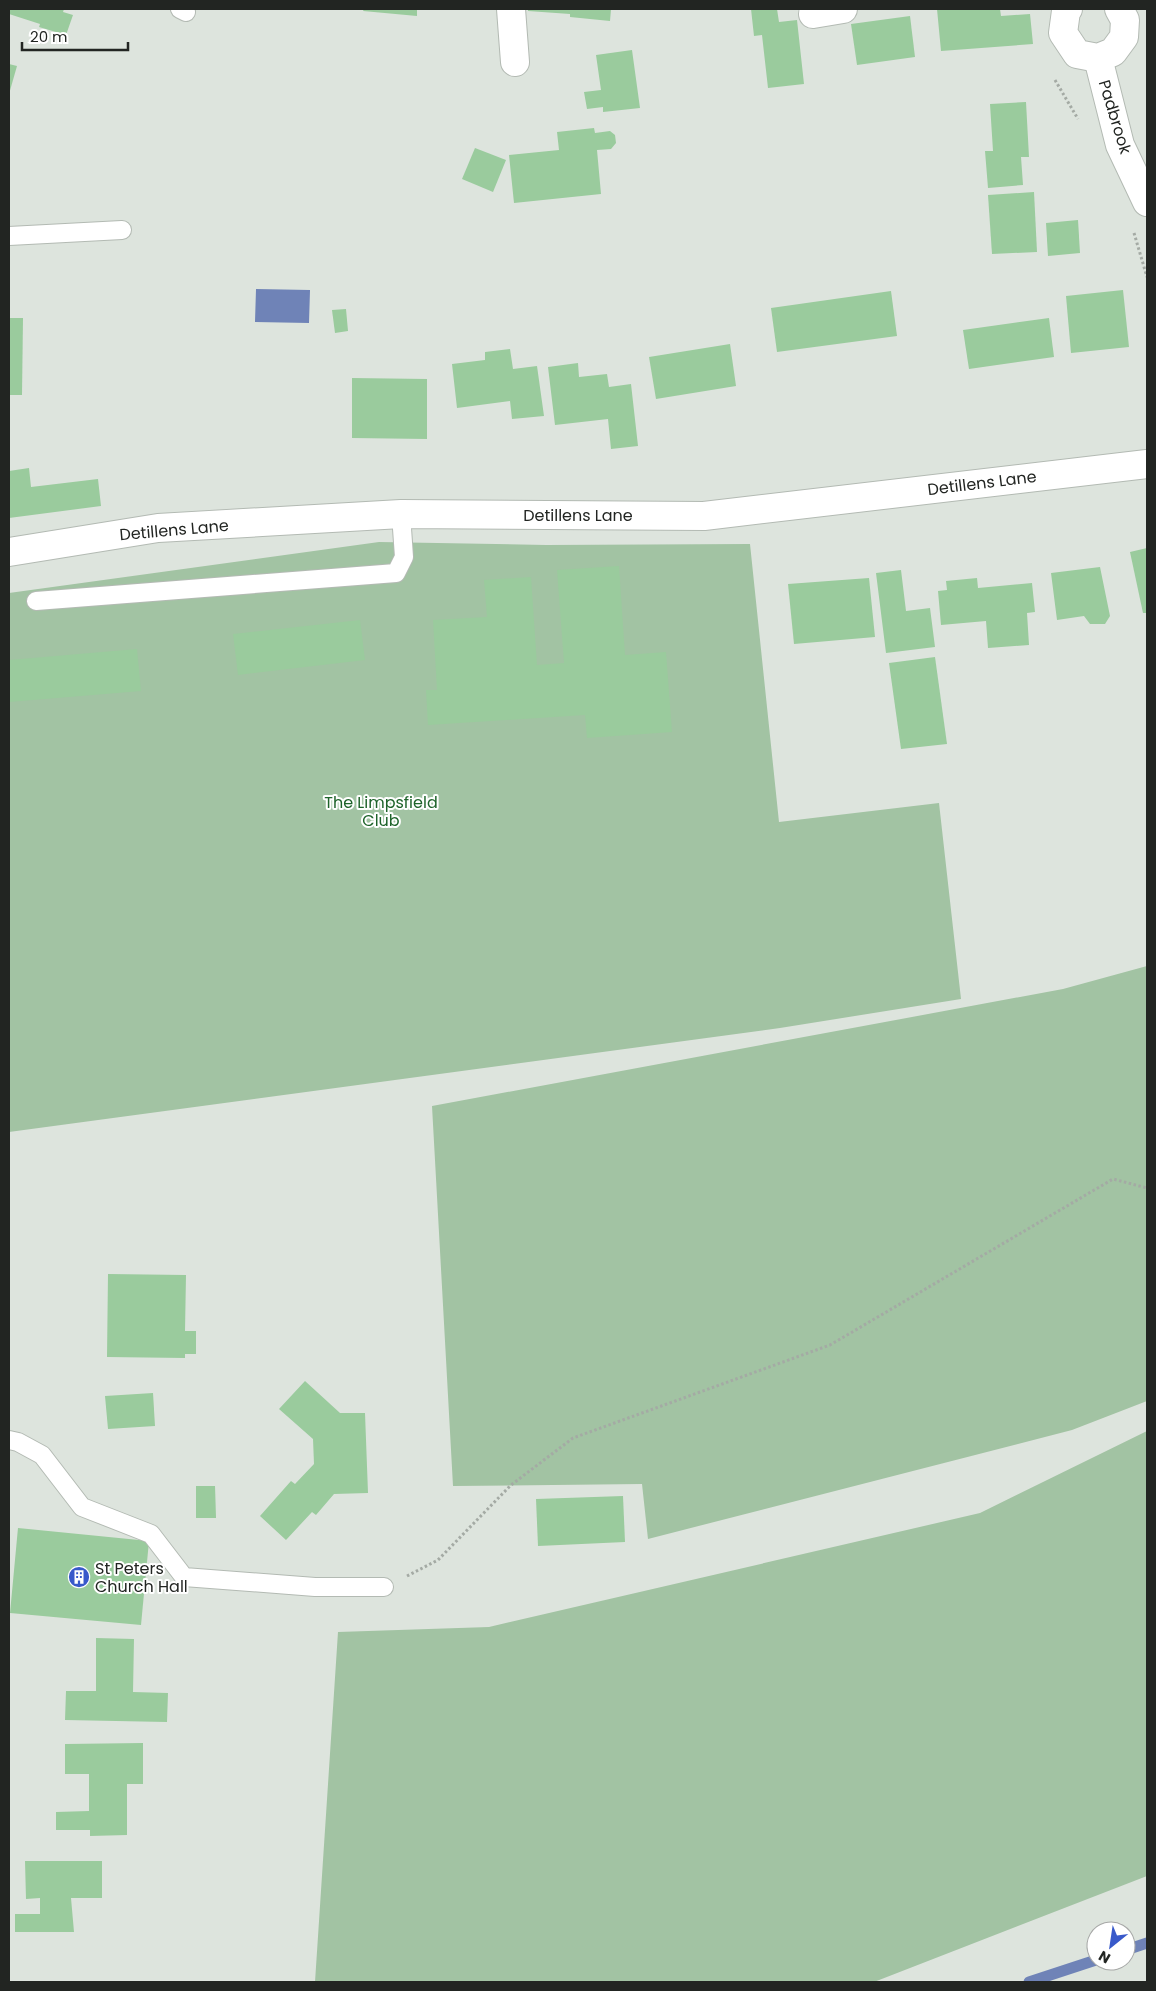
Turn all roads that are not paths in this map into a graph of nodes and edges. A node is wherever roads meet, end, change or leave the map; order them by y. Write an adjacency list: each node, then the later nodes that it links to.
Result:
1 (511, 9): 7 (main road)
2 (843, 9): 5 (main road)
3 (1068, 9): 6 (main road, Padbrook)
4 (1119, 9): 6 (main road, Padbrook)
5 (813, 14)
6 (1098, 58): 8 (main road, Padbrook)
7 (515, 62)
8 (1147, 202)
9 (122, 230): 10 (lane)
10 (9, 236)
11 (1147, 464): 12 (main road, Detillens Lane)
12 (401, 514): 13 (main road, Detillens Lane); 14 (lane)
13 (9, 552)
14 (36, 601)
15 (9, 1440): 16 (lane)
16 (384, 1587)

